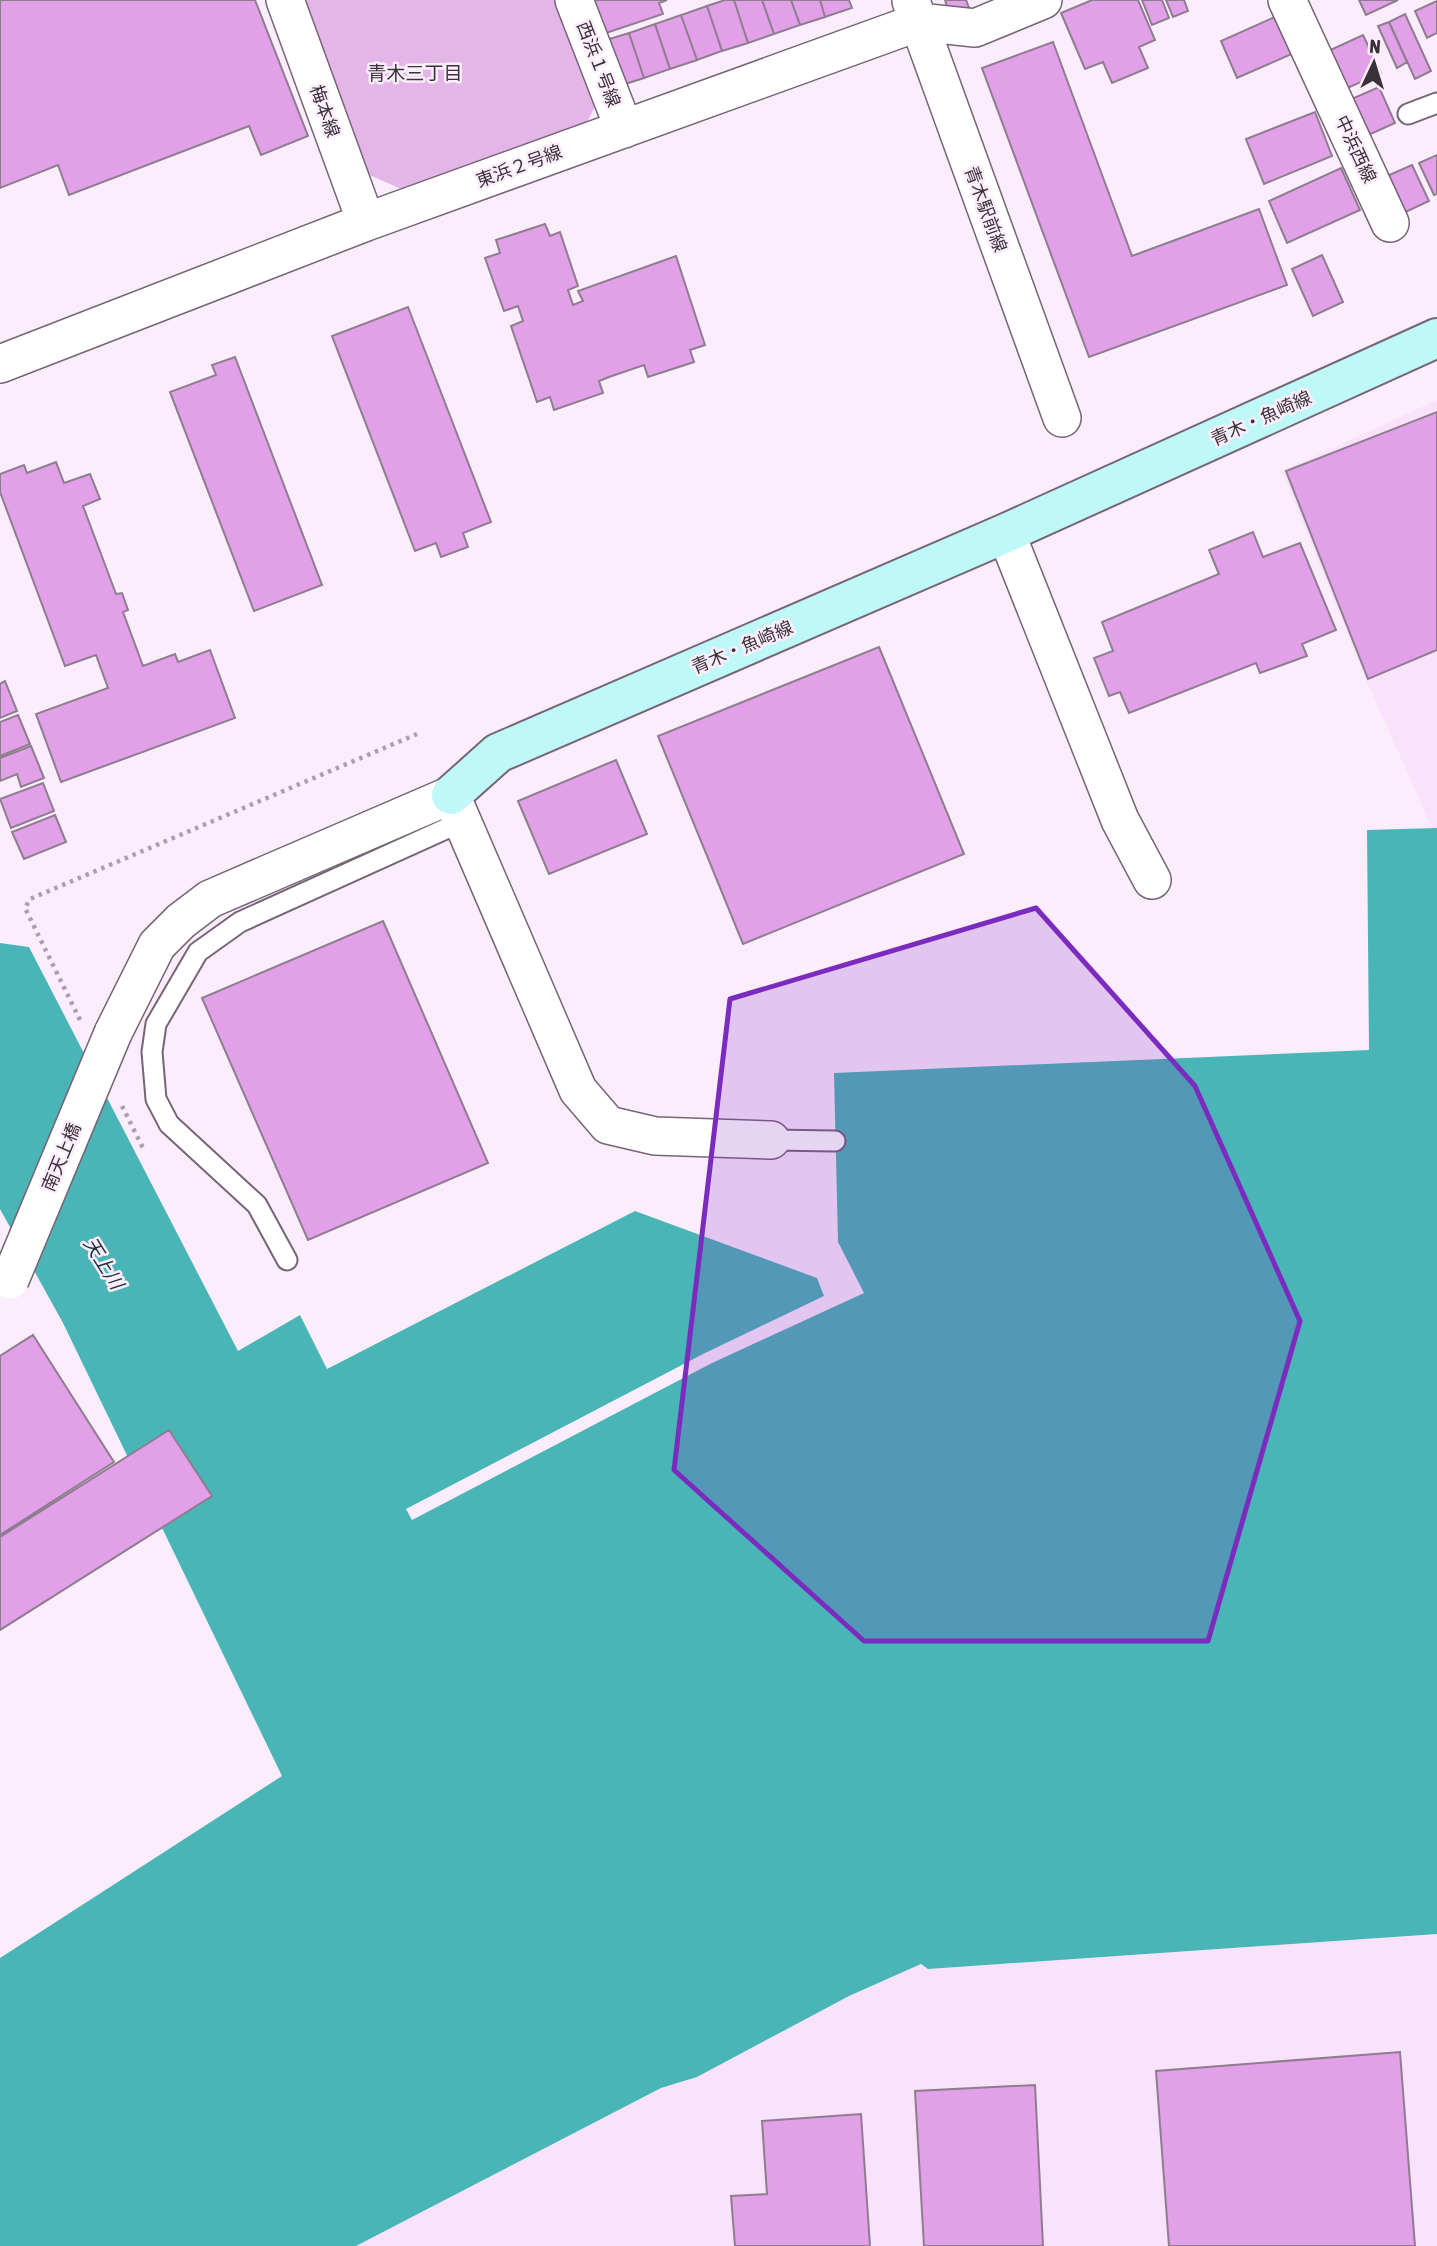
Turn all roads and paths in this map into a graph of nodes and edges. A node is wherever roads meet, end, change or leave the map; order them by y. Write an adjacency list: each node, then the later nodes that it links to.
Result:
1 (285, 0): 9 (street, 梅本線)
2 (573, 0): 8 (street, 西浜１号線)
3 (1043, 0): 5 (street, 東浜２号線)
4 (1287, 0): 10 (street, 中浜西線)
5 (915, 11): 8 (street, 東浜２号線); 13 (street, 青木駅前線)
6 (1437, 103): 7 (lane)
7 (1408, 114)
8 (624, 129): 9 (street, 東浜２号線)
9 (366, 222): 12 (street, 東浜２号線)
10 (1390, 223)
11 (1437, 338): 14 (street, 青木・魚崎線)
12 (0, 364)
13 (1062, 418)
14 (1006, 533): 15 (street, 青木・魚崎線); 16 (street)
15 (456, 808): 17 (street, 青木・魚崎線); 18 (street); 20 (lane)
16 (1152, 880)
17 (113, 1033): 21 (street, 南天上橋, bridge)
18 (771, 1140): 19 (lane)
19 (835, 1141)
20 (287, 1260)
21 (5, 1287)

